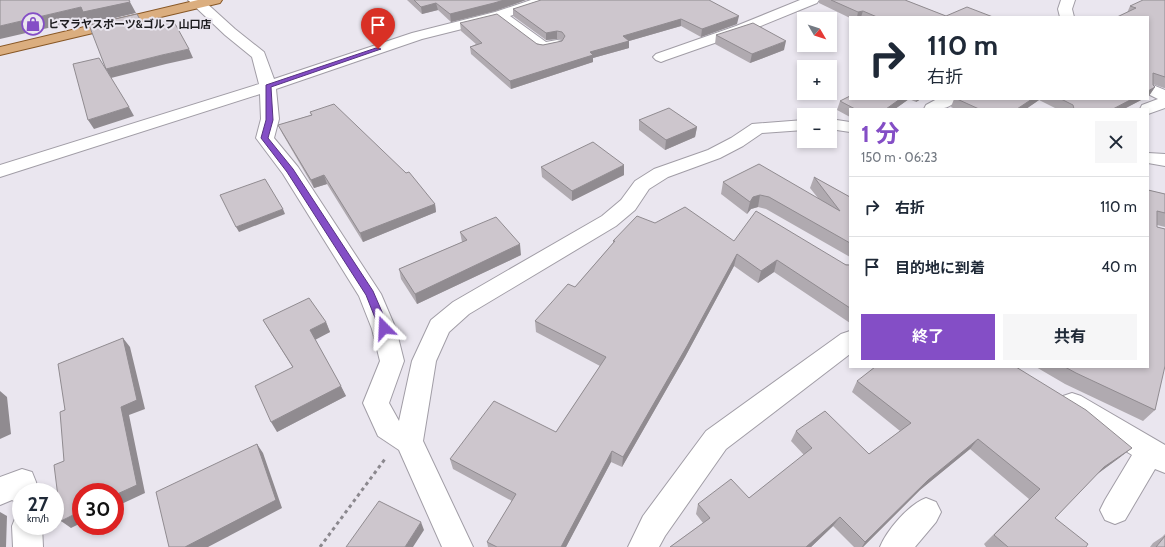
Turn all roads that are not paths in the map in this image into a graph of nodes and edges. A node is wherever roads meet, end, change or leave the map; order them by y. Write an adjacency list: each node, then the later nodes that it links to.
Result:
1 (215, 0): 5 (main road)
2 (544, 0): 6 (street)
3 (812, 0): 10 (street)
4 (1068, 0): 7 (street)
5 (198, 2): 9 (main road); 11 (street)
6 (500, 15): 8 (street); 11 (street)
7 (1068, 16)
8 (557, 44)
9 (0, 51)
10 (661, 57)
11 (268, 86): 23 (street); 26 (street)
12 (1149, 88): 13 (street)
13 (1165, 96)
14 (947, 100): 16 (street)
15 (1165, 102): 17 (street)
16 (934, 108)
17 (1149, 109)
18 (797, 125): 26 (street)
19 (837, 125): 20 (street)
20 (849, 127)
21 (1149, 158): 22 (street)
22 (1165, 160)
23 (0, 171)
24 (849, 342): 35 (street)
25 (1051, 391): 27 (street)
26 (409, 441): 34 (street)
27 (1157, 455): 30 (street)
28 (12, 487): 29 (street)
29 (0, 492)
30 (1115, 510)
31 (926, 512): 36 (street)
32 (27, 535): 33 (street)
33 (28, 547)
34 (458, 547)
35 (643, 547)
36 (895, 547)

